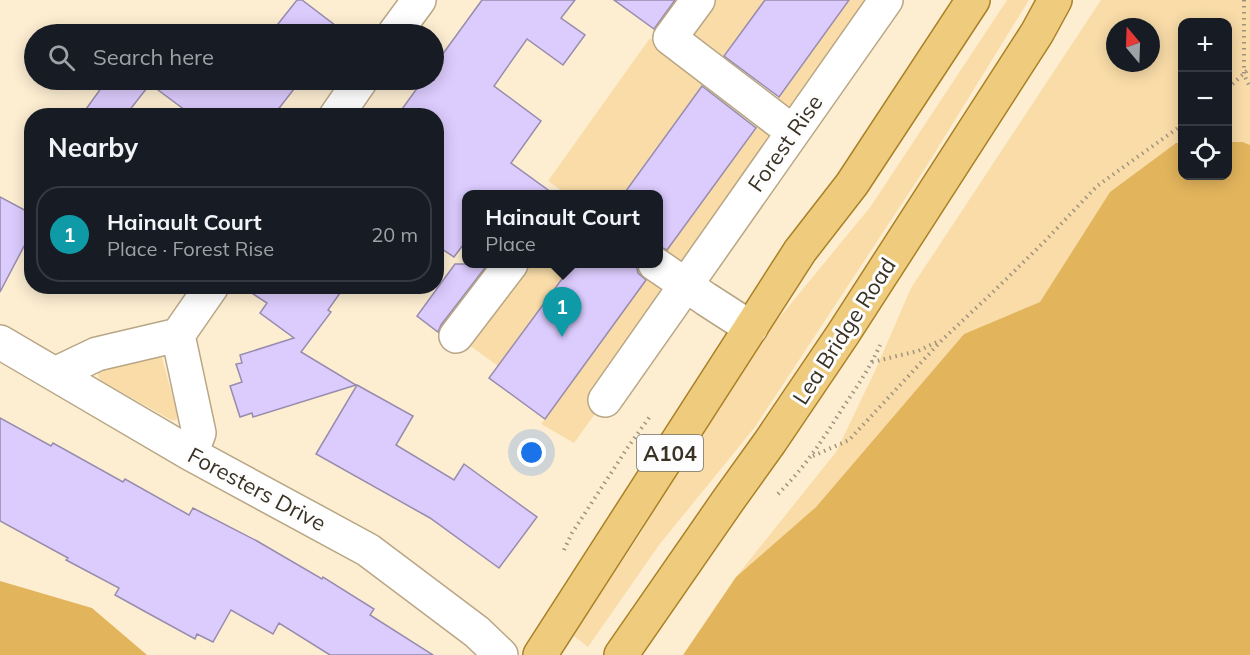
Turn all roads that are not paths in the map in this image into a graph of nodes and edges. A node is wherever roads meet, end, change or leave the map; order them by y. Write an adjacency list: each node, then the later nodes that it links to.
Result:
1 (419, 0): 6 (street)
2 (698, 0): 9 (street)
3 (886, 0): 9 (street, Forest Rise)
4 (973, 0): 14 (main road, A104)
5 (1055, 0): 23 (main road, Lea Bridge Road)
6 (401, 24)
7 (355, 90): 8 (street)
8 (342, 108)
9 (793, 132): 12 (street, Forest Rise)
10 (508, 268): 16 (street)
11 (661, 268): 12 (street)
12 (685, 285): 14 (street); 19 (street, Forest Rise)
13 (206, 294): 15 (street)
14 (751, 328): 22 (main road, A104)
15 (178, 335): 18 (street); 20 (street)
16 (456, 336)
17 (0, 342): 18 (street, Foresters Drive)
18 (56, 374): 20 (street, Foresters Drive)
19 (605, 400)
20 (192, 454): 21 (street, Foresters Drive)
21 (501, 655)
22 (540, 655)
23 (621, 655)

